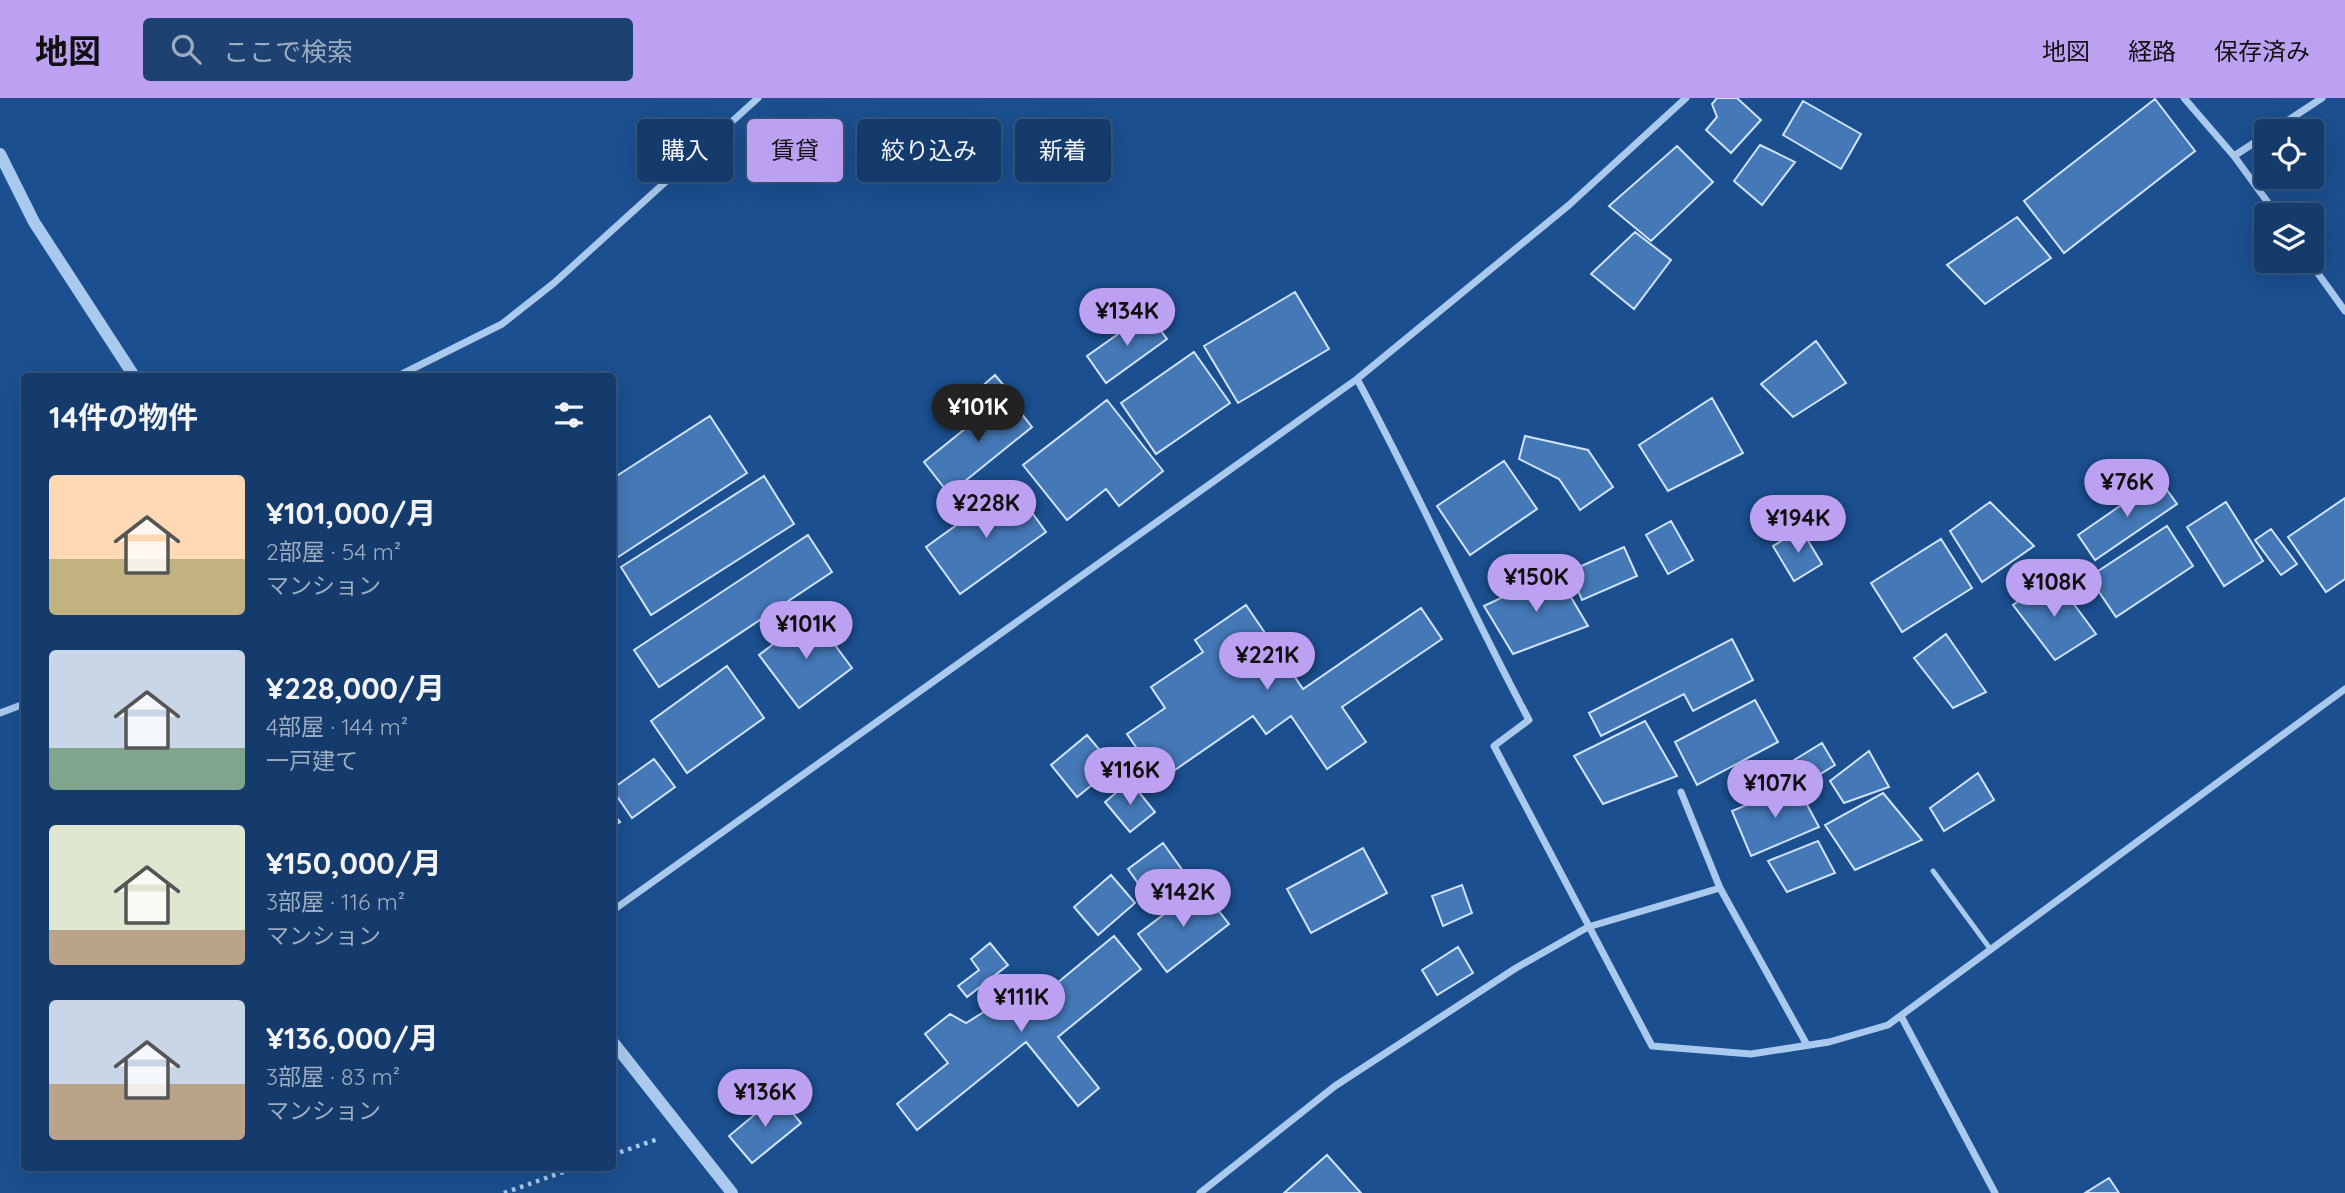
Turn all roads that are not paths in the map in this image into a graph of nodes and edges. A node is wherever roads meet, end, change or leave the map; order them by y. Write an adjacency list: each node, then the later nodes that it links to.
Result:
1 (758, 98): 13 (street)
2 (1686, 98): 14 (street)
3 (2184, 98): 8 (street)
4 (2322, 98): 5 (street)
5 (2290, 119)
6 (2254, 143): 8 (street)
7 (0, 154): 12 (street)
8 (2234, 156): 9 (street)
9 (2268, 203)
10 (2318, 273): 11 (street)
11 (2345, 311)
12 (132, 373)
13 (404, 373)
14 (1357, 379): 21 (street); 22 (street)
15 (2345, 689): 23 (street)
16 (21, 705): 17 (street)
17 (0, 713)
18 (1681, 792): 20 (street)
19 (1933, 871): 23 (lane)
20 (1720, 888): 22 (street); 25 (street)
21 (616, 908)
22 (1588, 928): 25 (street); 28 (street)
23 (1992, 951): 24 (street)
24 (1901, 1016): 25 (street); 29 (street)
25 (1807, 1045)
26 (616, 1046): 27 (street)
27 (733, 1193)
28 (1200, 1193)
29 (1995, 1193)

